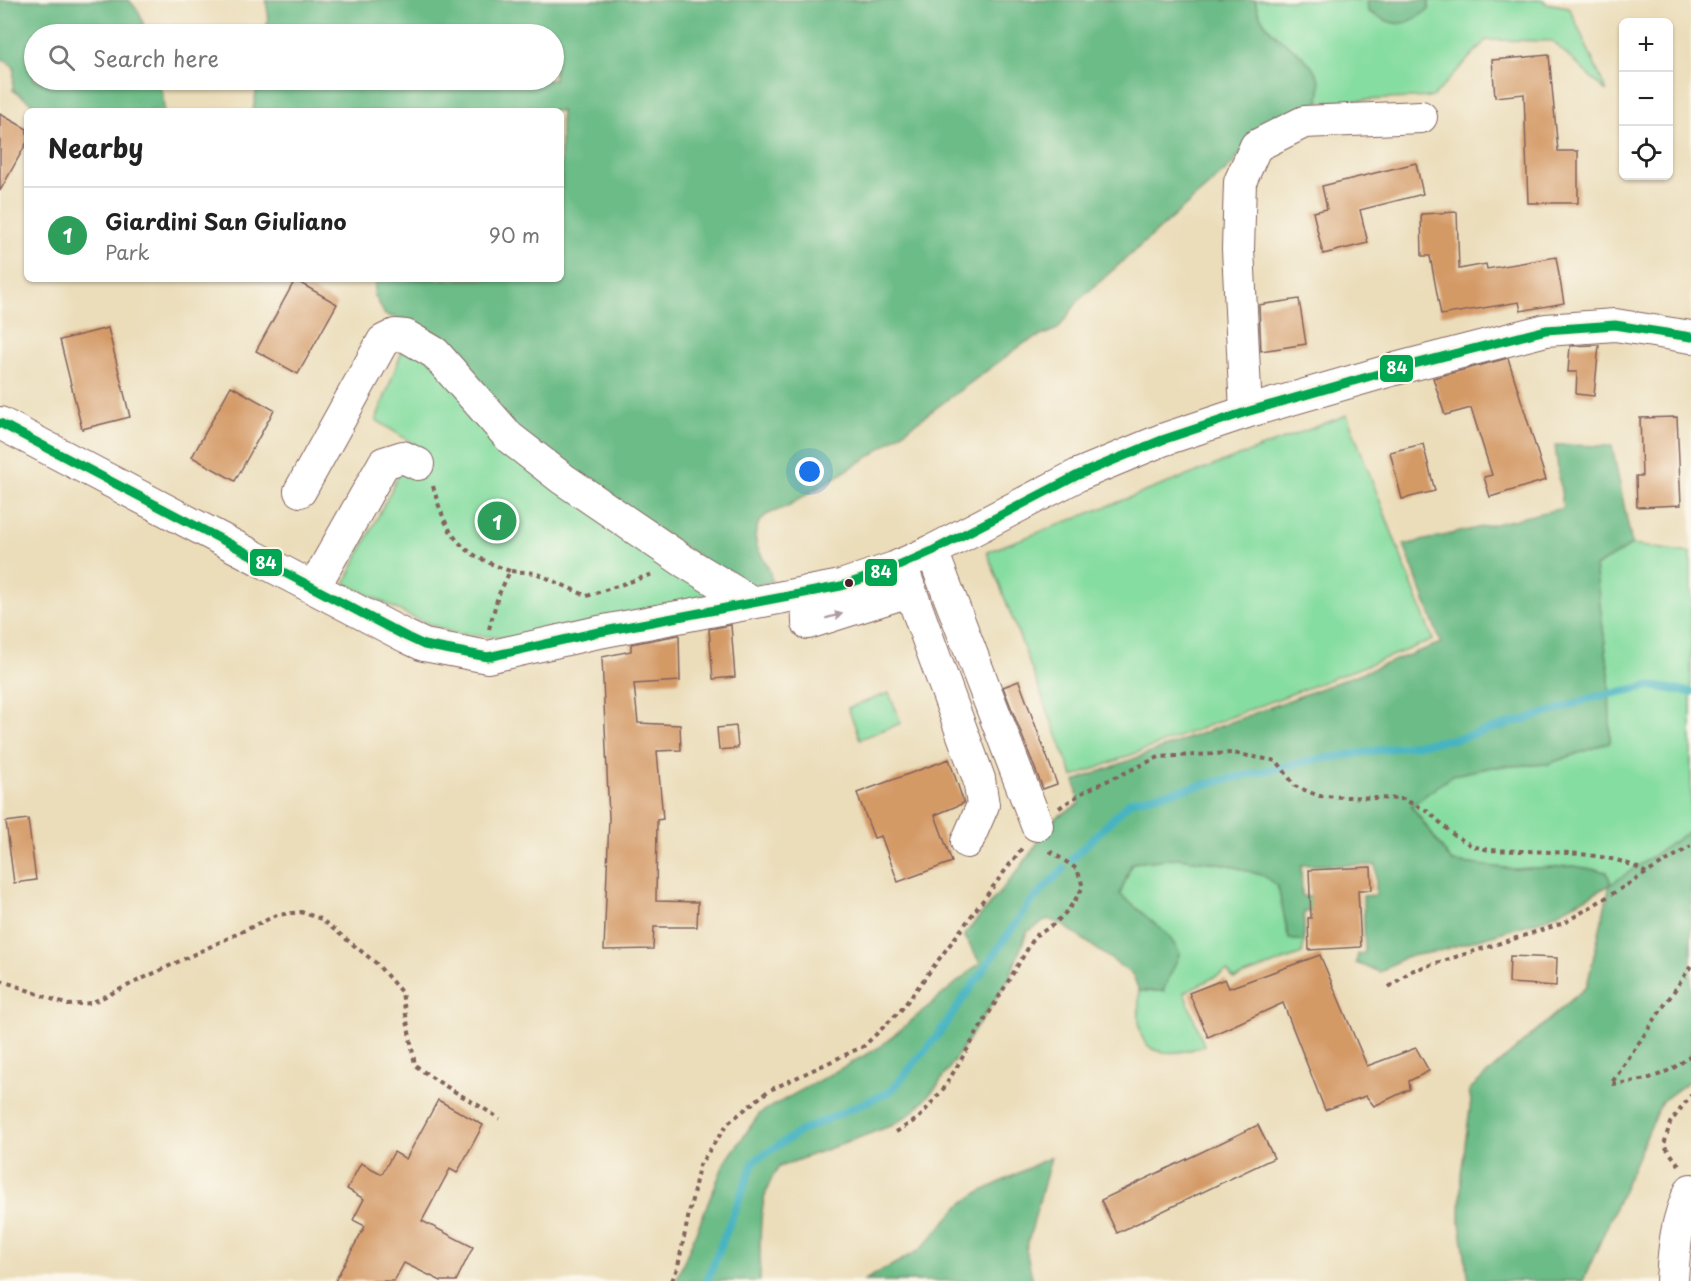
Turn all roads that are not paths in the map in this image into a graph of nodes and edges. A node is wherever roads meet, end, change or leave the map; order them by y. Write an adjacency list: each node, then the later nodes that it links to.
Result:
1 (1421, 117): 3 (street)
2 (1691, 337): 3 (street)
3 (1246, 412): 7 (street)
4 (0, 423): 9 (street)
5 (418, 464): 9 (street)
6 (300, 491): 10 (street)
7 (932, 551): 8 (street); 11 (street)
8 (905, 578): 10 (street); 12 (street)
9 (314, 587): 10 (street)
10 (751, 602)
11 (1034, 830)
12 (967, 842)
13 (1688, 1181): 14 (street)
14 (1683, 1234): 15 (street)
15 (1672, 1281)

